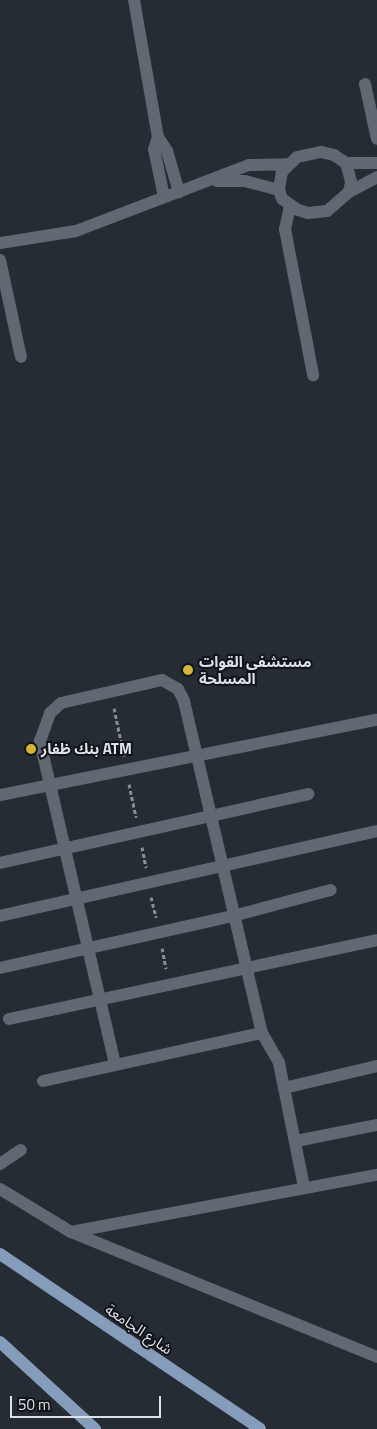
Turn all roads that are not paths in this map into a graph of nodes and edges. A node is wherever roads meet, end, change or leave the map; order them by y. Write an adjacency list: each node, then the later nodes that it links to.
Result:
1 (134, 0): 3 (lane)
2 (365, 84): 4 (lane)
3 (158, 137): 11 (lane); 13 (lane)
4 (377, 139)
5 (377, 162): 6 (lane)
6 (346, 163): 7 (lane); 12 (lane)
7 (288, 164): 9 (lane); 10 (lane)
8 (377, 177): 12 (lane)
9 (215, 181): 10 (lane); 11 (lane)
10 (279, 190): 14 (lane)
11 (179, 192): 13 (lane)
12 (349, 192): 14 (lane)
13 (164, 197): 15 (lane)
14 (290, 206): 18 (lane)
15 (0, 243)
16 (0, 260): 17 (lane)
17 (21, 357)
18 (313, 375)
19 (377, 720): 20 (lane)
20 (196, 755): 21 (lane); 21 (lane); 24 (lane)
21 (49, 784): 23 (lane); 26 (lane)
22 (308, 794): 24 (lane)
23 (0, 795)
24 (209, 816): 26 (lane); 28 (lane)
25 (377, 831): 28 (lane)
26 (64, 849): 27 (lane); 30 (lane)
27 (0, 863)
28 (221, 867): 30 (lane); 32 (lane)
29 (331, 890): 32 (lane)
30 (76, 900): 31 (lane); 34 (lane)
31 (0, 916)
32 (233, 916): 34 (lane); 36 (lane)
33 (377, 940): 36 (lane)
34 (88, 950): 35 (lane); 37 (lane)
35 (0, 968)
36 (245, 969): 37 (lane); 39 (lane)
37 (100, 1000): 38 (lane); 40 (lane)
38 (9, 1019)
39 (262, 1033): 40 (lane); 43 (lane)
40 (115, 1064): 42 (lane)
41 (377, 1066): 43 (lane)
42 (43, 1081)
43 (284, 1088): 45 (lane)
44 (377, 1125): 45 (lane)
45 (296, 1141): 49 (lane)
46 (21, 1150): 47 (lane)
47 (0, 1164)
48 (377, 1175): 49 (lane)
49 (304, 1187): 51 (lane)
50 (0, 1189): 51 (lane)
51 (71, 1232): 54 (lane)
52 (0, 1254): 56 (main road, شارع الجامعة)
53 (0, 1342): 55 (main road)
54 (377, 1357)
55 (95, 1429)
56 (260, 1429)

